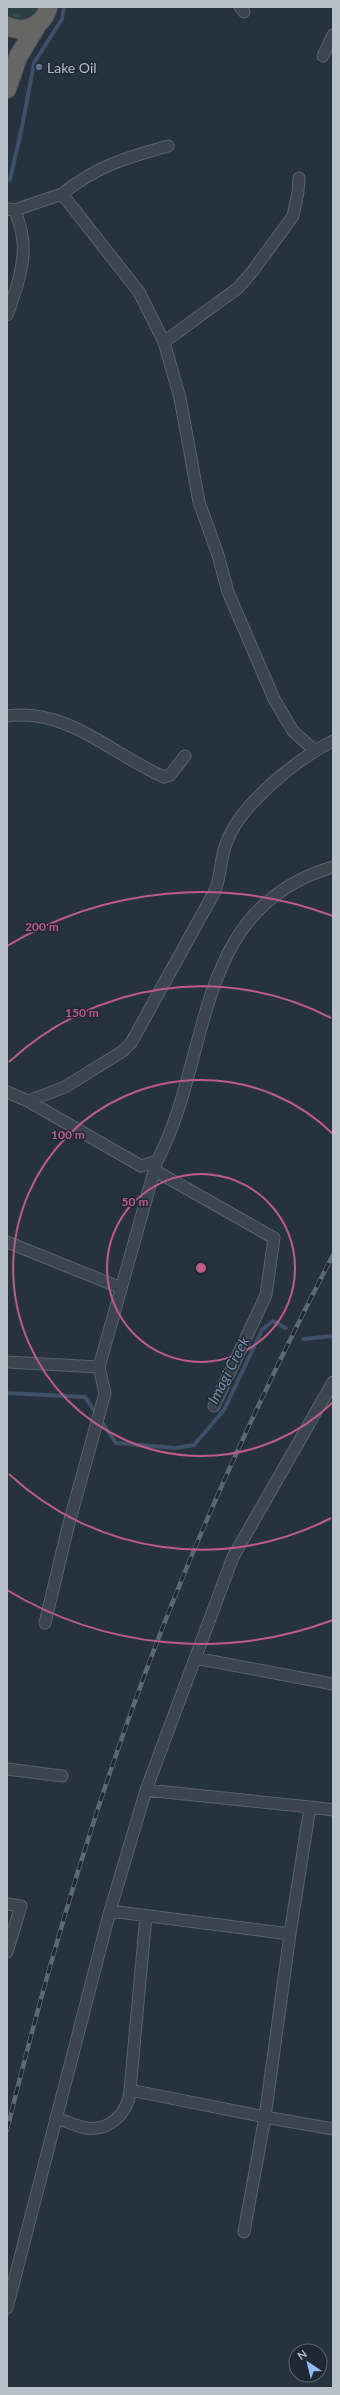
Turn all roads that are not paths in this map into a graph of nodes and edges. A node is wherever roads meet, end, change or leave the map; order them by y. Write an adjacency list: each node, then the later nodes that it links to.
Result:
1 (48, 7): 2 (highway)
2 (39, 22): 3 (highway); 6 (highway)
3 (7, 26)
4 (333, 35): 5 (street)
5 (323, 56)
6 (7, 89)
7 (168, 146): 9 (street)
8 (299, 178): 12 (street)
9 (62, 194): 10 (street); 12 (street)
10 (11, 210): 11 (street)
11 (7, 315)
12 (164, 342): 15 (street)
13 (7, 716): 16 (street)
14 (333, 741): 15 (street)
15 (314, 751): 19 (street)
16 (185, 756)
17 (333, 867): 20 (street)
18 (7, 1092): 19 (street)
19 (28, 1101): 20 (street)
20 (155, 1166): 22 (street); 26 (street)
21 (7, 1242): 22 (street)
22 (121, 1288): 24 (street)
23 (7, 1362): 24 (street)
24 (99, 1367): 27 (street)
25 (332, 1387): 28 (street)
26 (214, 1406)
27 (45, 1623)
28 (195, 1658): 29 (street); 32 (street)
29 (333, 1684)
30 (7, 1769): 31 (street)
31 (62, 1776)
32 (146, 1790): 33 (street); 36 (street)
33 (310, 1807): 34 (street); 38 (street)
34 (333, 1810)
35 (7, 1904): 39 (street)
36 (110, 1911): 37 (street); 42 (street)
37 (146, 1916): 38 (street); 40 (street)
38 (290, 1934): 41 (street)
39 (7, 1952)
40 (130, 2090): 41 (street); 42 (street)
41 (265, 2117): 43 (street); 44 (street)
42 (56, 2118): 45 (street)
43 (333, 2129)
44 (244, 2232)
45 (7, 2308)

